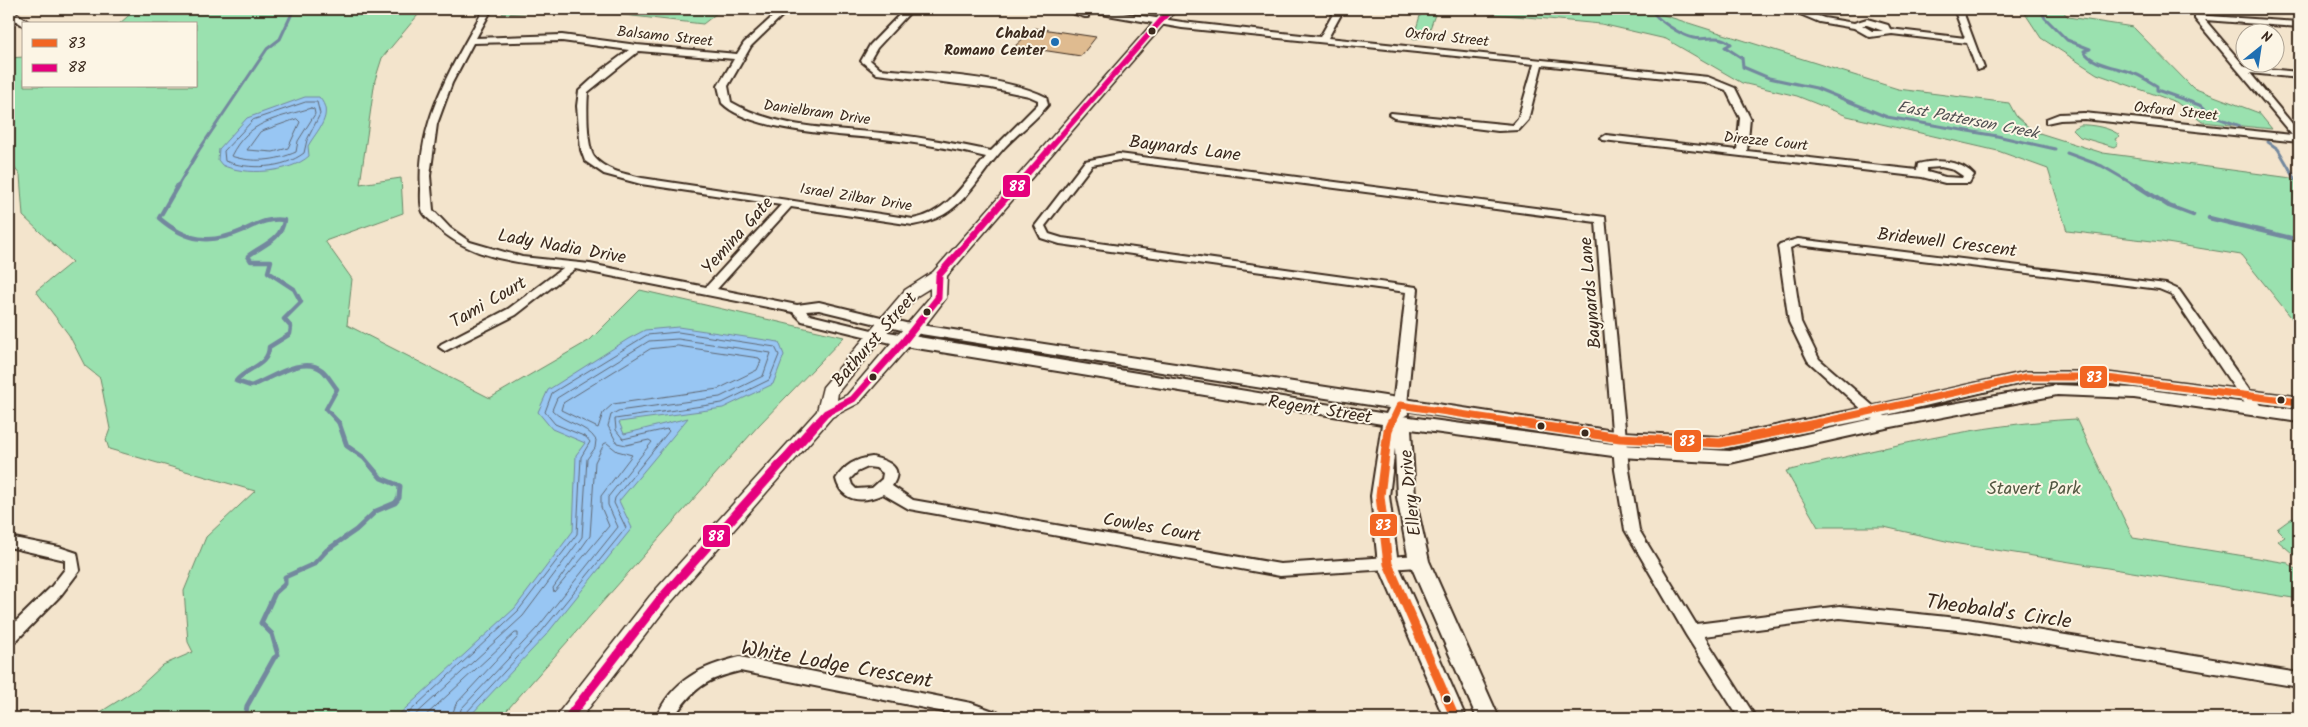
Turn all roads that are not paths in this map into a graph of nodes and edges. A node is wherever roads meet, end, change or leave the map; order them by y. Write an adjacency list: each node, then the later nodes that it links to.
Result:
1 (488, 9): 16 (street, Lady Nadia Drive)
2 (786, 9): 19 (street, Danielbram Drive)
3 (908, 9): 30 (street, Israel Zilbar Drive)
4 (1063, 9): 11 (street, Oxford Street)
5 (1171, 9): 11 (main road, Bathurst Street)
6 (1340, 9): 15 (street)
7 (1792, 9): 17 (street)
8 (1958, 9): 17 (street)
9 (9, 12): 10 (street)
10 (24, 22)
11 (1159, 22): 15 (street, Oxford Street); 35 (main road, Bathurst Street)
12 (2270, 22): 21 (street)
13 (2286, 23): 14 (street)
14 (2299, 24)
15 (1323, 39): 20 (street, Oxford Street)
16 (470, 41): 18 (street, Balsamo Street); 34 (street, Lady Nadia Drive)
17 (1968, 41): 22 (street)
18 (637, 48): 19 (street, Balsamo Street); 33 (street, Israel Zilbar Drive)
19 (738, 57): 30 (street, Danielbram Drive)
20 (1539, 61): 26 (street); 31 (street, Oxford Street)
21 (2236, 61)
22 (1980, 68)
23 (2246, 72): 29 (street)
24 (2266, 72): 25 (street)
25 (2299, 75)
26 (1394, 115)
27 (2049, 121): 29 (street, Oxford Street)
28 (1606, 138): 31 (street, Direzze Court)
29 (2299, 139)
30 (993, 154): 33 (street, Israel Zilbar Drive)
31 (1742, 154): 32 (street, Direzze Court)
32 (1922, 174)
33 (790, 202): 36 (street, Yemina Gate)
34 (571, 267): 36 (street, Lady Nadia Drive); 39 (street, Tami Court)
35 (939, 275): 37 (main road, Bathurst Street); 38 (main road, Bathurst Street)
36 (710, 291): 37 (street, Lady Nadia Drive)
37 (881, 329): 38 (street, Regent Street); 43 (main road, Bathurst Street)
38 (909, 335): 43 (main road, Bathurst Street); 44 (street, Regent Street)
39 (445, 346)
40 (2246, 395): 41 (street, Regent Street); 42 (street, Bridewell Crescent); 46 (street, Regent Street); 46 (street, Bridewell Crescent)
41 (2299, 402)
42 (2257, 410): 45 (street, Regent Street); 46 (street, Regent Street)
43 (826, 413): 55 (main road, Bathurst Street)
44 (1398, 416): 47 (street, Regent Street); 47 (street, Baynards Lane); 50 (street, Ellery Drive); 51 (street, Ellery Drive)
45 (2299, 416)
46 (1880, 417): 47 (street, Regent Street)
47 (1620, 445): 52 (street)
48 (884, 488): 51 (street, Cowles Court)
49 (9, 542): 53 (street)
50 (1418, 561): 51 (street, Cowles Court); 59 (street, Ellery Drive)
51 (1388, 564): 58 (street, Ellery Drive)
52 (1692, 631): 54 (street, Theobald's Circle); 60 (street)
53 (9, 638)
54 (2299, 680)
55 (568, 718)
56 (664, 718): 57 (street, White Lodge Crescent)
57 (993, 718)
58 (1455, 718)
59 (1488, 718)
60 (1748, 718)

